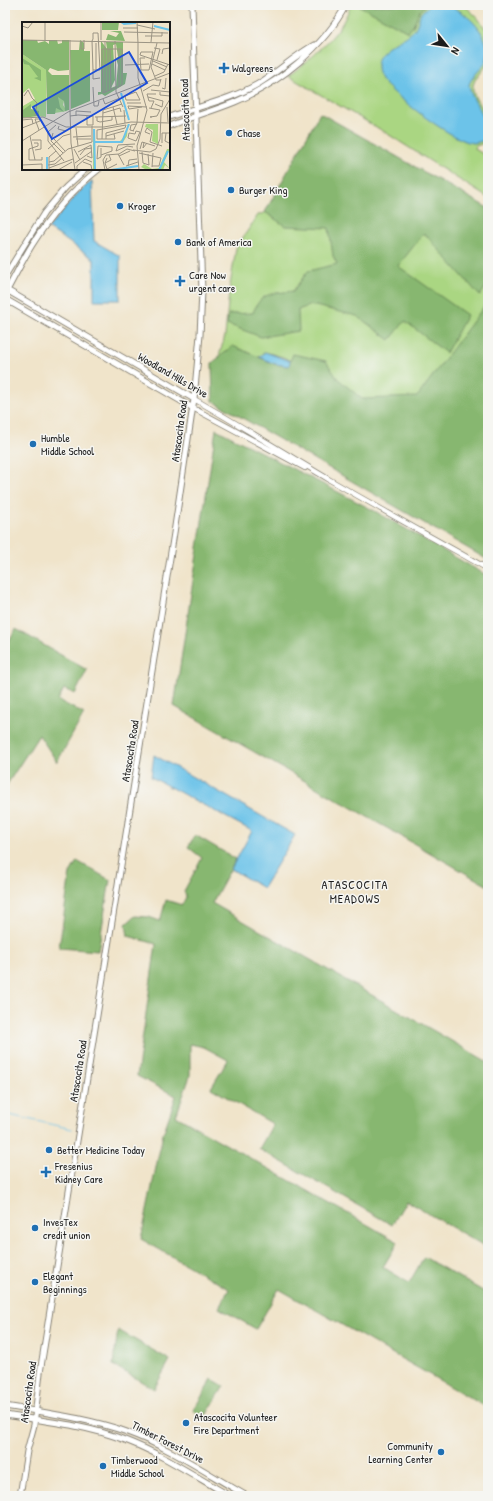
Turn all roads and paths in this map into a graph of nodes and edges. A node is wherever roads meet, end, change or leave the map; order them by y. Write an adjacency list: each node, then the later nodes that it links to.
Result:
1 (192, 5): 6 (main road, Atascocita Road)
2 (346, 5): 3 (main road)
3 (317, 43): 4 (main road); 5 (main road)
4 (259, 83): 5 (main road); 6 (main road)
5 (262, 89): 8 (main road)
6 (195, 108): 7 (main road); 8 (main road, Atascocita Road)
7 (170, 117)
8 (195, 117): 9 (main road); 17 (main road, Atascocita Road)
9 (170, 126)
10 (85, 170): 12 (main road)
11 (98, 170): 13 (main road)
12 (5, 276)
13 (6, 291): 15 (main road, Woodland Hills Drive)
14 (5, 299): 16 (main road, Woodland Hills Drive)
15 (76, 330): 16 (main road); 17 (main road, Woodland Hills Drive)
16 (70, 337): 18 (main road, Woodland Hills Drive)
17 (194, 399): 18 (main road, Atascocita Road); 19 (street, Woodland Hills Drive)
18 (193, 408): 19 (street, Woodland Hills Drive); 22 (main road, Atascocita Road)
19 (330, 480): 20 (street, Woodland Hills Drive)
20 (488, 569)
21 (5, 1406): 22 (main road, Timber Forest Drive)
22 (36, 1411): 24 (main road, Atascocita Road); 27 (main road, Timber Forest Drive)
23 (5, 1415): 24 (main road, Timber Forest Drive)
24 (35, 1419): 25 (main road, Atascocita Road); 26 (main road, Timber Forest Drive)
25 (20, 1496)
26 (230, 1496)
27 (247, 1496)

